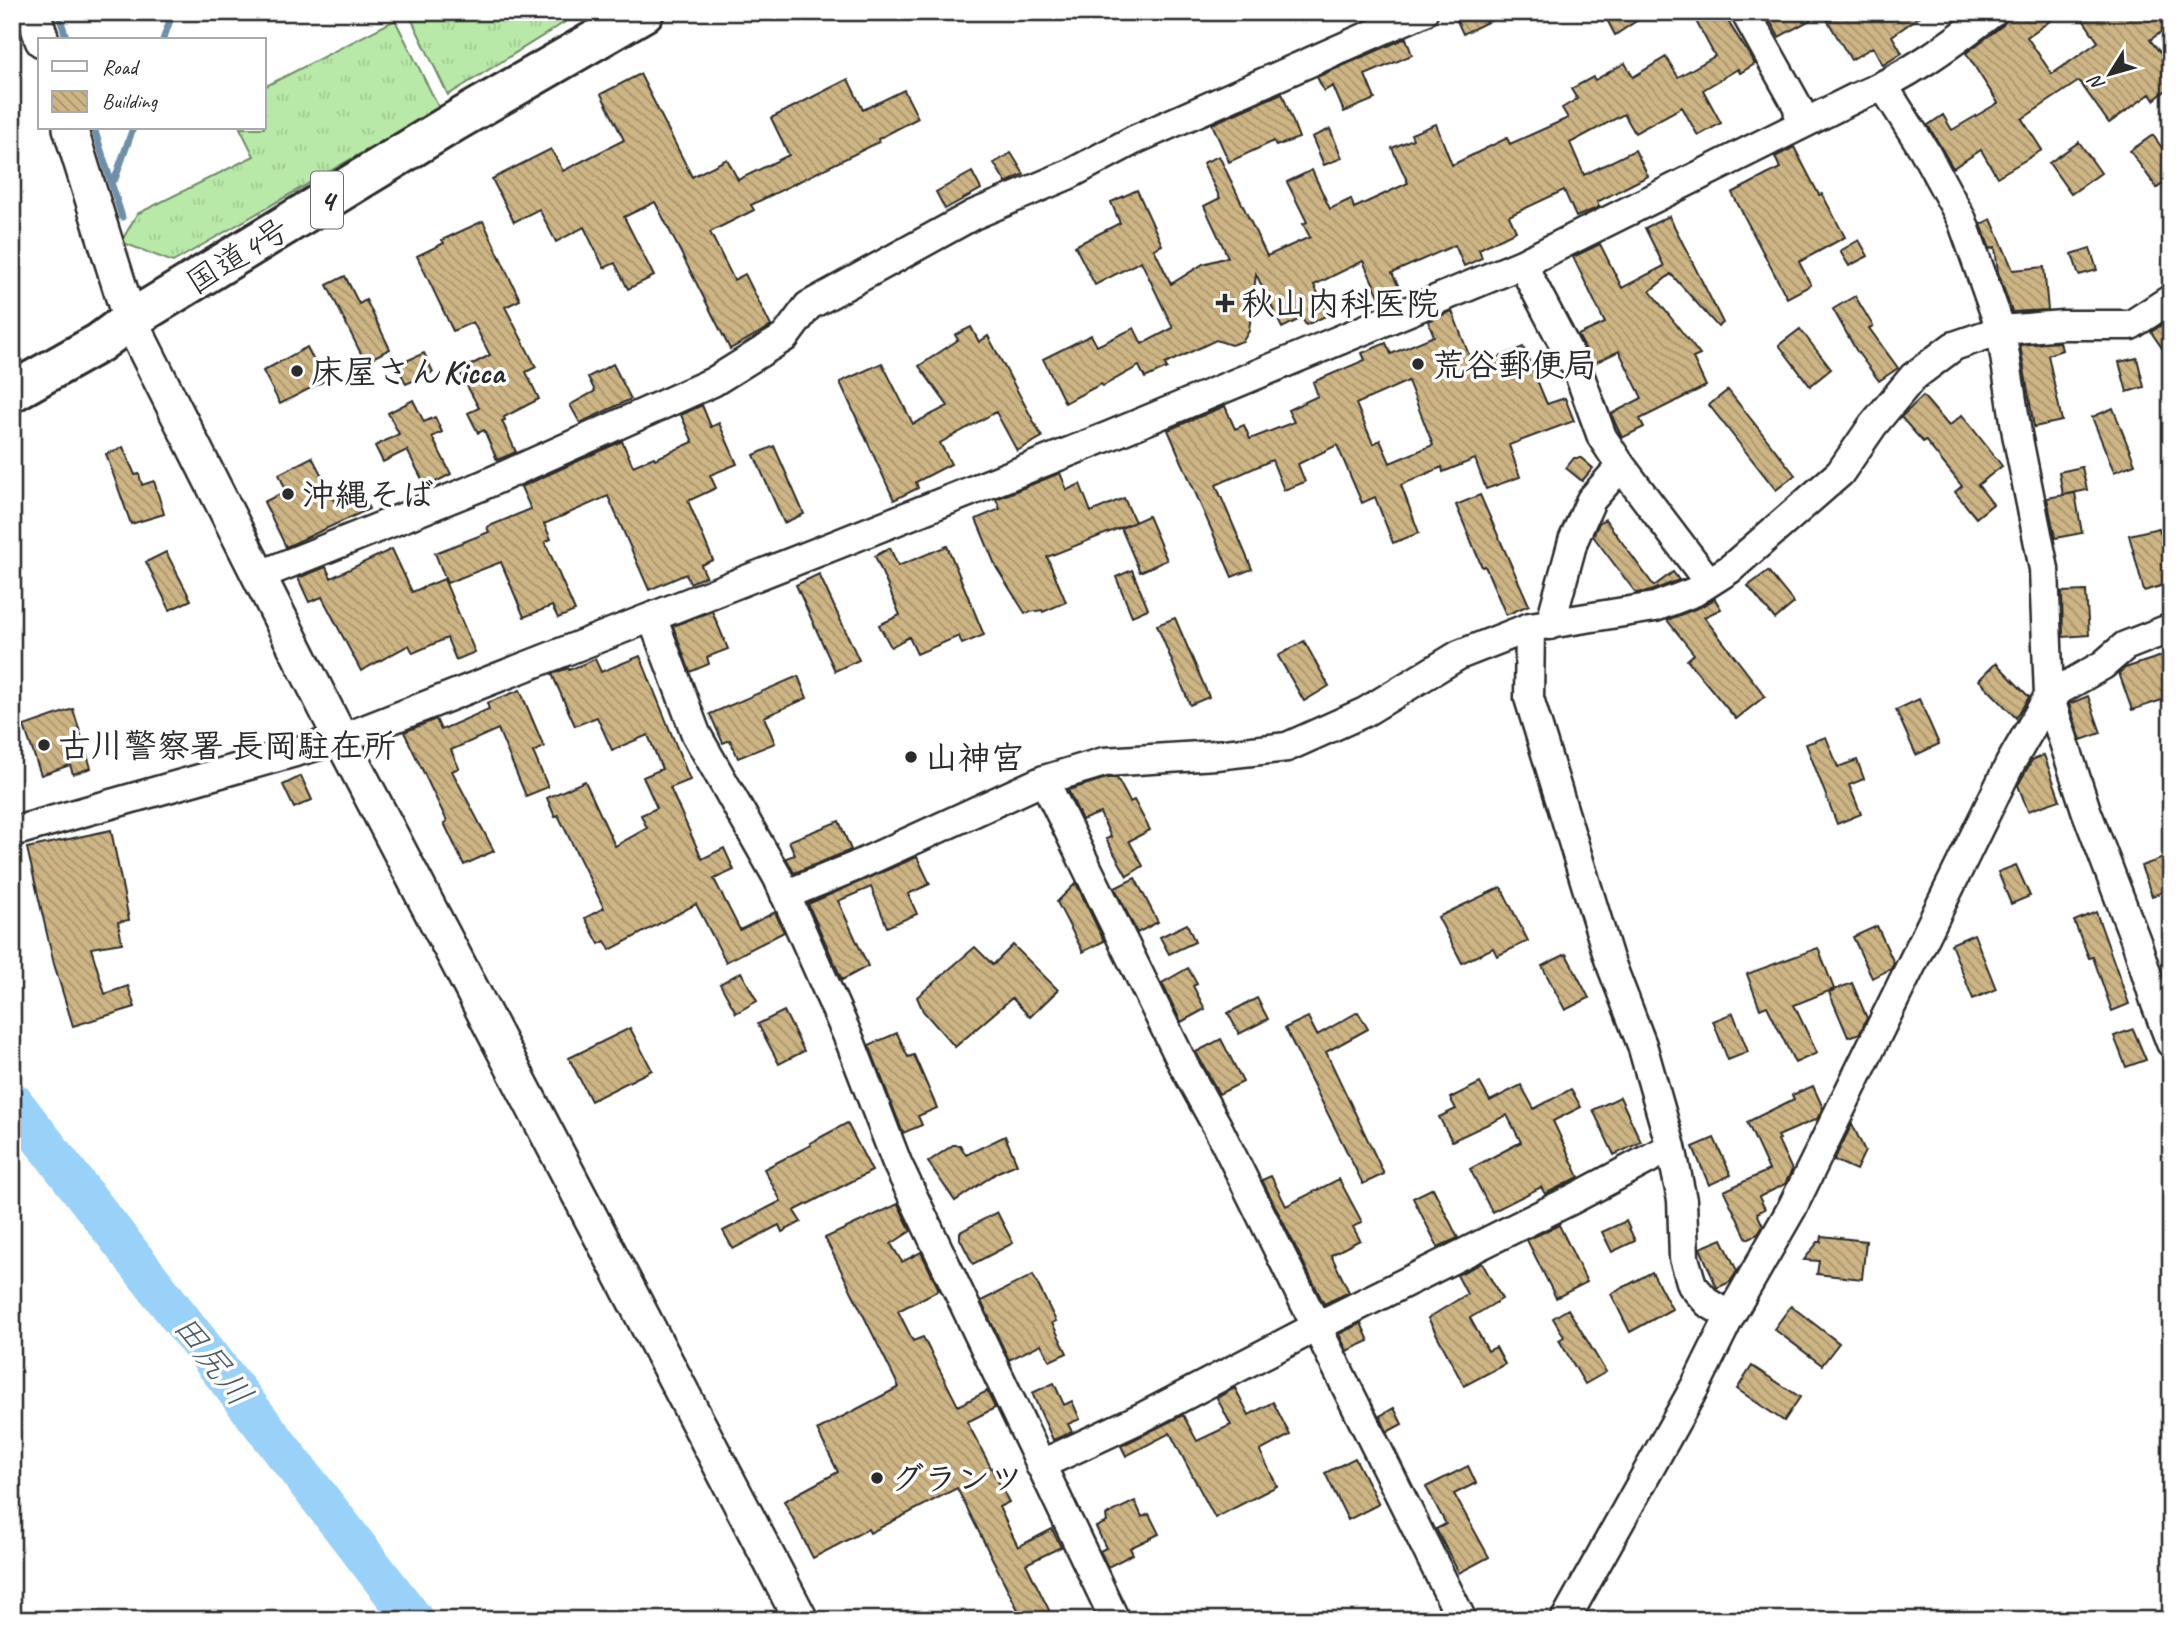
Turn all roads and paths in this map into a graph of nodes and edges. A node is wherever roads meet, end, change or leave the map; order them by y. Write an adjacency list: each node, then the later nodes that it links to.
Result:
1 (33, 12): 6 (street)
2 (644, 12): 12 (highway, 国道4号 / 4)
3 (1423, 12): 16 (street)
4 (1745, 12): 8 (street)
5 (1993, 12): 7 (street)
6 (41, 38)
7 (1884, 87): 8 (street); 13 (street)
8 (1800, 125): 10 (street)
9 (71, 130): 12 (street)
10 (1522, 264): 15 (street); 18 (street)
11 (2171, 299): 13 (street)
12 (130, 320): 14 (highway, 国道4号 / 4); 16 (street)
13 (2001, 330): 17 (street); 21 (street)
14 (12, 392)
15 (1621, 466): 17 (street); 19 (street)
16 (258, 576): 22 (street)
17 (1708, 581): 19 (street)
18 (652, 617): 22 (street); 25 (street)
19 (1540, 626): 23 (street); 27 (street)
20 (2171, 628): 21 (street)
21 (2049, 696): 26 (street); 28 (street)
22 (341, 739): 24 (street); 31 (street)
23 (1044, 780): 25 (street); 29 (street)
24 (12, 832)
25 (785, 895): 30 (street)
26 (2171, 1043)
27 (1671, 1147): 28 (street); 29 (street)
28 (1730, 1316): 34 (street)
29 (1316, 1327): 30 (street); 33 (street)
30 (1040, 1465): 32 (street)
31 (801, 1620)
32 (1115, 1620)
33 (1462, 1620)
34 (1565, 1620)

